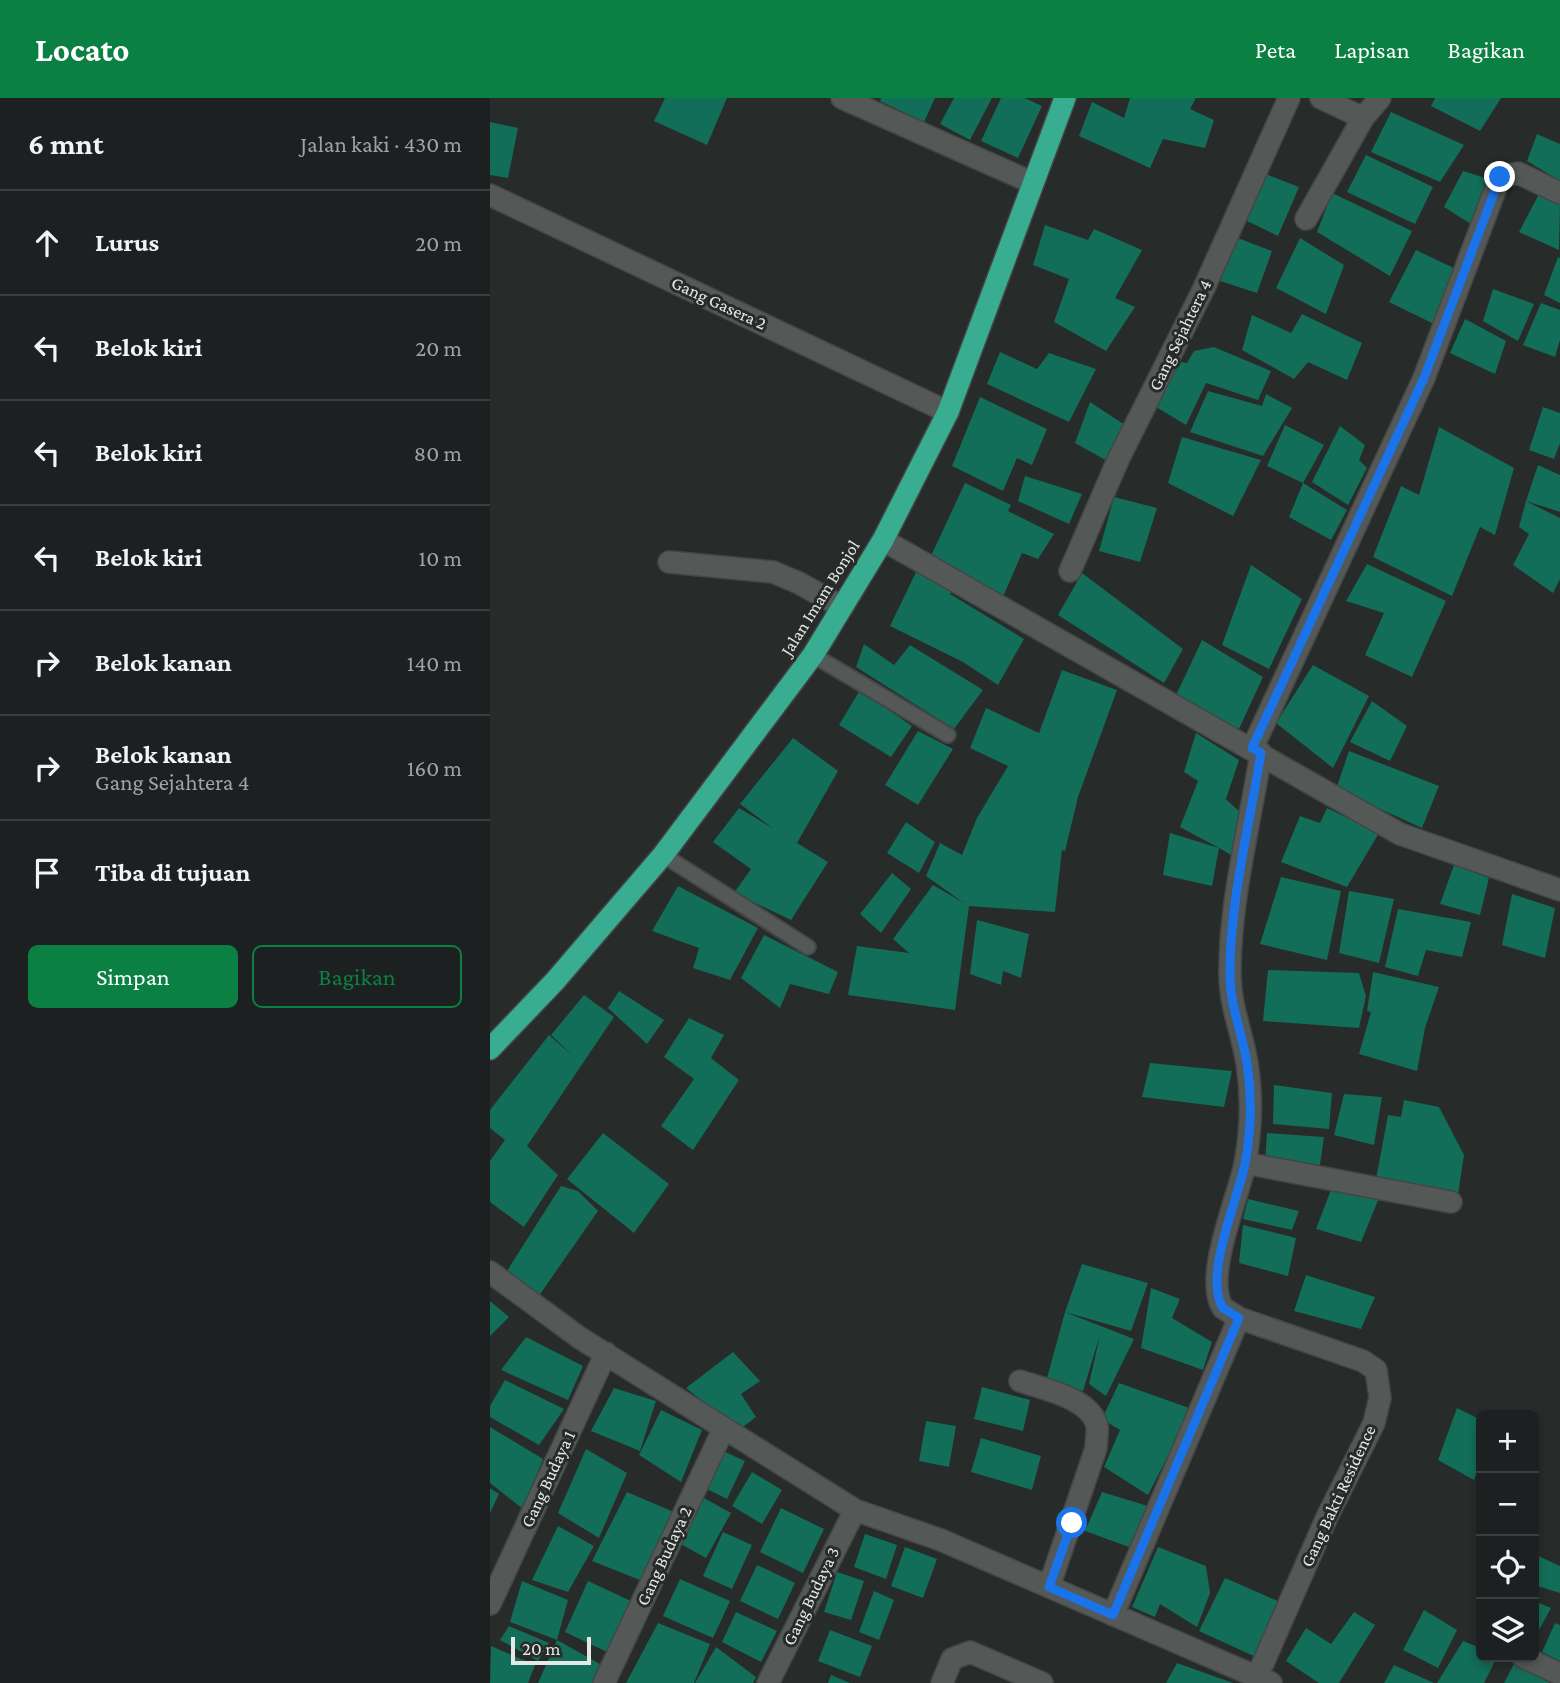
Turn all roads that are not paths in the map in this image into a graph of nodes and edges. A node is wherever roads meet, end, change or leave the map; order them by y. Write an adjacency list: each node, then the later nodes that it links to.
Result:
1 (842, 98): 7 (street)
2 (1065, 98): 7 (highway, Jalan Imam Bonjol)
3 (1289, 98): 14 (street, Gang Sejahtera 4)
4 (1321, 98): 6 (street)
5 (1380, 98): 6 (street)
6 (1363, 118): 10 (street)
7 (1033, 183): 11 (highway, Jalan Imam Bonjol)
8 (1560, 193): 18 (street)
9 (490, 195): 11 (street, Gang Gasera 2)
10 (1306, 219)
11 (947, 412): 12 (highway, Jalan Imam Bonjol)
12 (883, 540): 15 (highway, Jalan Imam Bonjol); 18 (street)
13 (669, 562): 15 (street)
14 (1070, 570)
15 (842, 607): 16 (highway, Jalan Imam Bonjol)
16 (813, 655): 17 (lane); 19 (highway, Jalan Imam Bonjol)
17 (948, 735)
18 (1256, 751): 20 (street); 23 (street)
19 (663, 855): 21 (lane); 22 (highway, Jalan Imam Bonjol)
20 (1560, 890)
21 (808, 947)
22 (490, 1049)
23 (1245, 1163): 24 (street); 26 (street)
24 (1451, 1202)
25 (490, 1272): 27 (street)
26 (1239, 1318): 33 (street); 36 (street, Gang Bakti Residence)
27 (606, 1353): 29 (street); 32 (street, Gang Budaya 1)
28 (1020, 1381): 31 (street)
29 (724, 1428): 30 (street); 37 (street, Gang Budaya 2)
30 (855, 1510): 31 (street); 38 (street, Gang Budaya 3)
31 (1049, 1587): 33 (street)
32 (490, 1604)
33 (1113, 1615): 36 (street)
34 (1534, 1662): 35 (street)
35 (1560, 1674)
36 (1264, 1680)
37 (604, 1683)
38 (768, 1683)
39 (942, 1683): 40 (street)
40 (1042, 1683)

